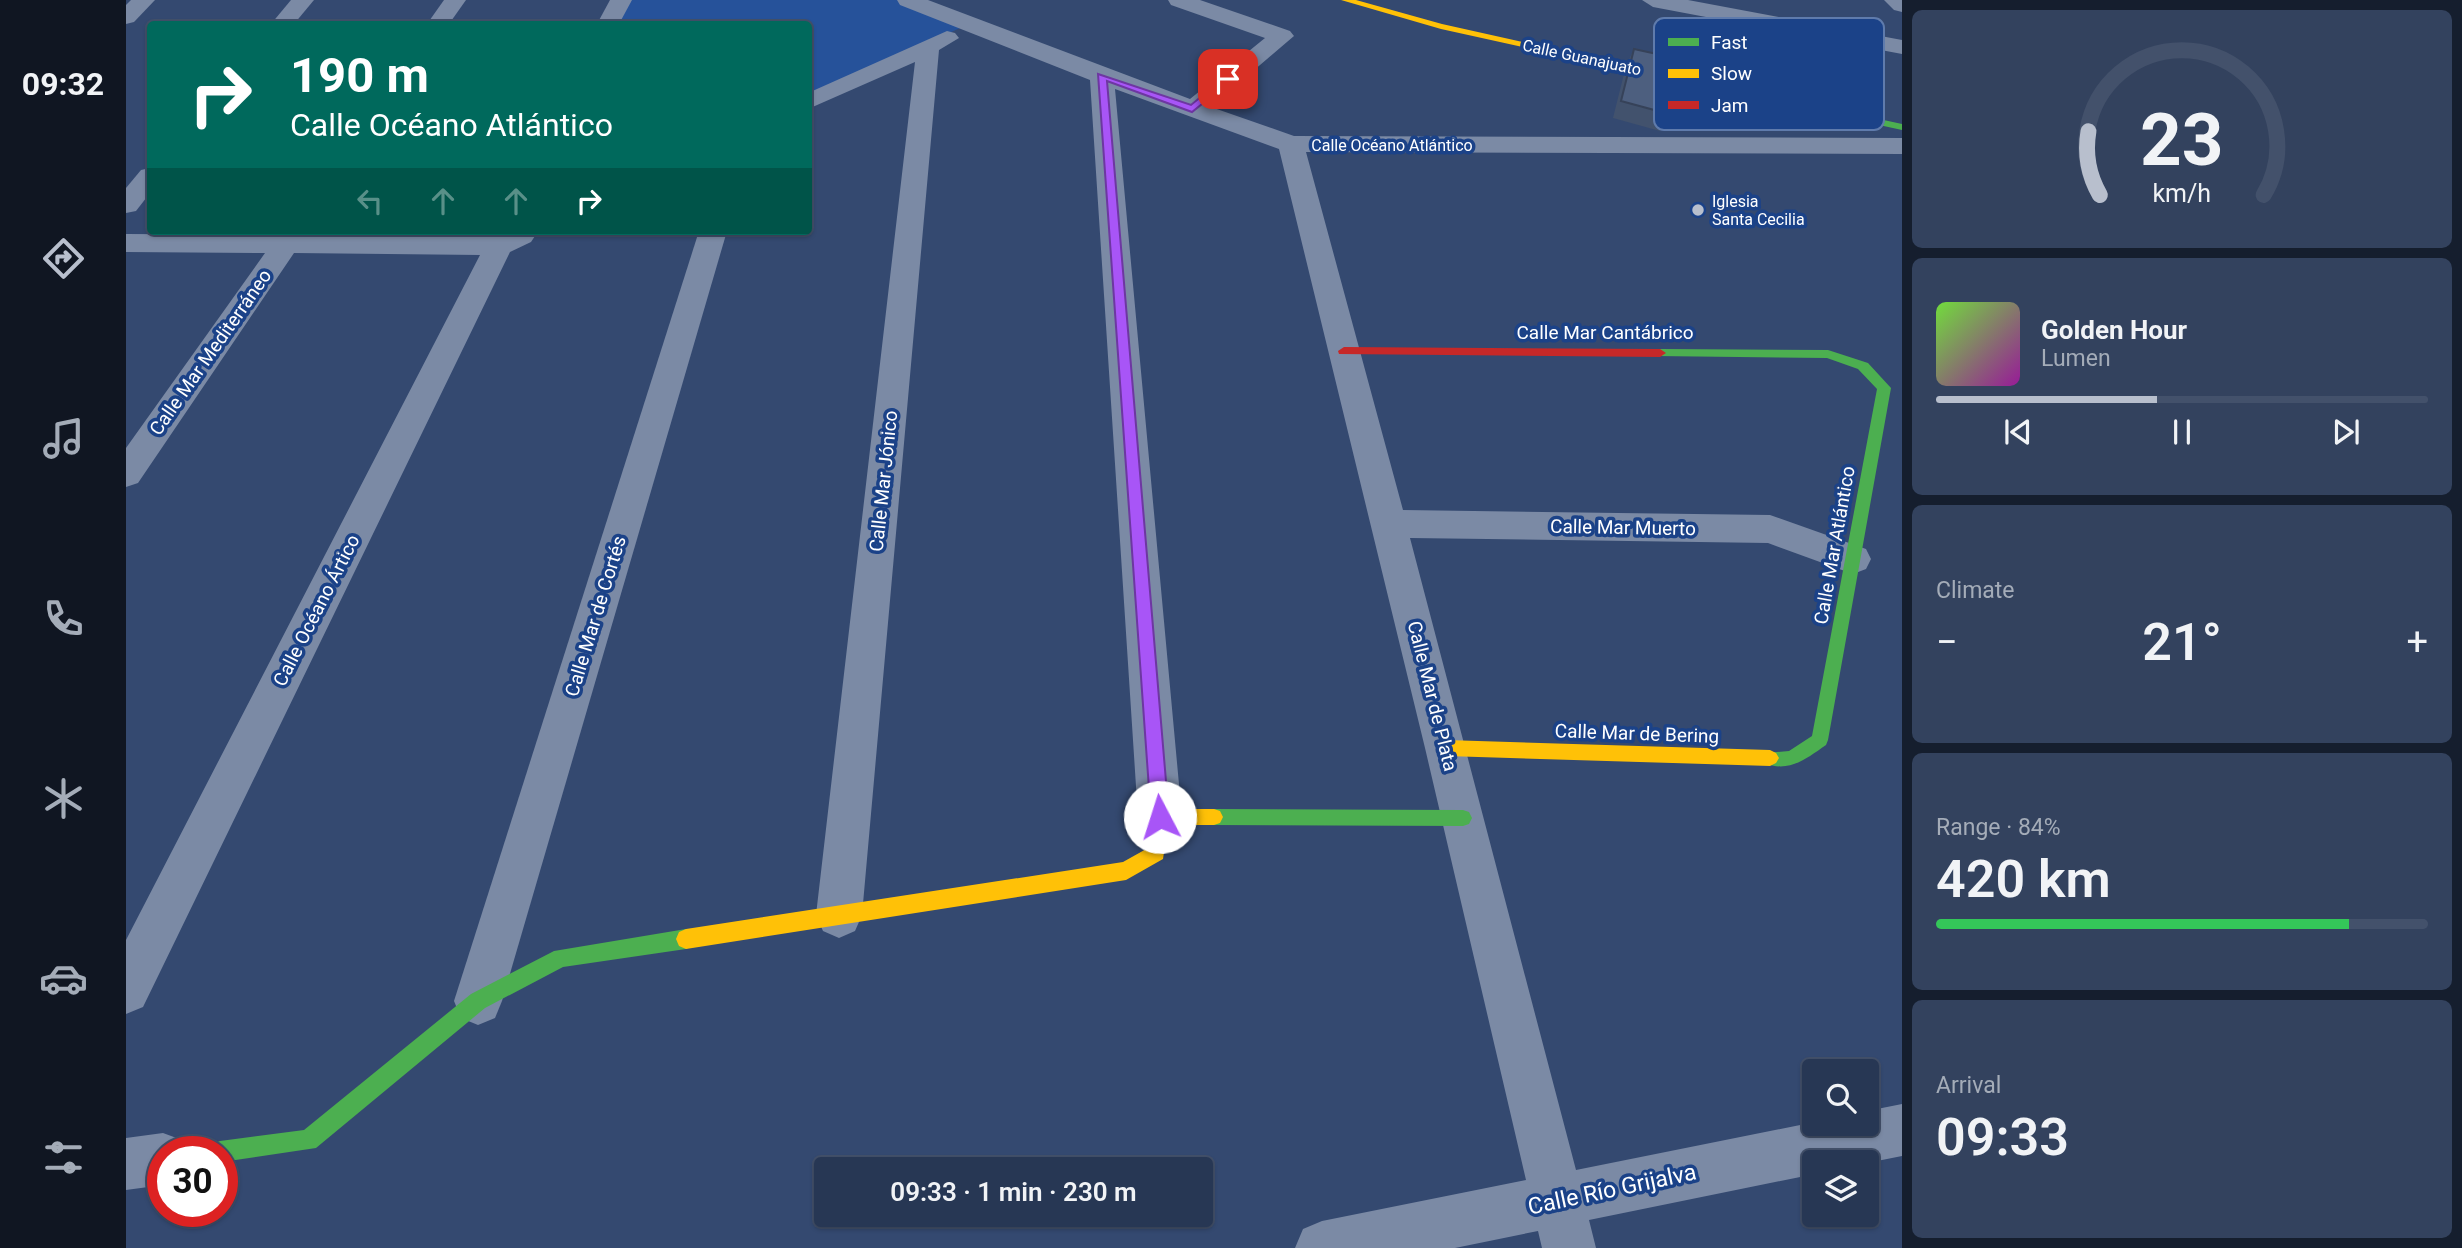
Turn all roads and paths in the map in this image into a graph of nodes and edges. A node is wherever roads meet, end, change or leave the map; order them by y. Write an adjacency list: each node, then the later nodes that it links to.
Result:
1 (144, 0): 12 (street)
2 (303, 0): 14 (street)
3 (455, 0): 15 (street)
4 (621, 0): 16 (street)
5 (908, 0): 17 (street, Calle Océano Atlántico)
6 (1179, 0): 24 (street)
7 (1346, 0): 21 (street, Calle Guanajuato)
8 (1653, 0): 13 (street)
9 (1718, 0): 13 (street)
10 (1895, 0): 11 (street)
11 (1902, 5)
12 (126, 18)
13 (1736, 18)
14 (285, 21)
15 (440, 21)
16 (610, 21)
17 (974, 26): 19 (street); 22 (street, Calle Océano Atlántico)
18 (1884, 44): 20 (street)
19 (928, 47): 23 (street); 44 (street, Calle Mar Jónico)
20 (1902, 47)
21 (1654, 73)
22 (1102, 76): 24 (street, Calle Océano Atlántico); 42 (street)
23 (812, 100)
24 (1192, 109): 27 (street, Calle Océano Atlántico)
25 (1884, 123): 26 (street, Calle Guanajuato)
26 (1902, 127)
27 (1291, 145): 28 (street, Calle Océano Atlántico); 35 (street, Calle Mar de Plata)
28 (1902, 146)
29 (147, 180): 30 (street)
30 (126, 205)
31 (712, 235): 46 (street, Calle Mar de Cortés)
32 (512, 236): 33 (street); 45 (street, Calle Océano Ártico)
33 (290, 237): 34 (street); 37 (street, Calle Mar Mediterráneo)
34 (126, 243)
35 (1344, 351): 36 (street, Calle Mar Cantábrico); 38 (street, Calle Mar de Plata)
36 (1863, 366): 39 (street, Calle Mar Atlántico)
37 (126, 474)
38 (1388, 524): 39 (street, Calle Mar Muerto); 41 (street, Calle Mar de Plata)
39 (1853, 559): 40 (street, Calle Mar Atlántico)
40 (1820, 740): 41 (street, Calle Mar de Bering)
41 (1446, 748): 43 (street, Calle Mar de Plata)
42 (1160, 817): 43 (street); 44 (street)
43 (1464, 818): 51 (street, Calle Mar de Plata)
44 (839, 915): 46 (street)
45 (126, 990)
46 (478, 1002): 48 (street)
47 (1902, 1130): 51 (street, Calle Río Grijalva)
48 (238, 1150)
49 (147, 1161): 50 (street)
50 (126, 1164)
51 (1563, 1224): 52 (street, Calle Río Grijalva)
52 (1322, 1248)

